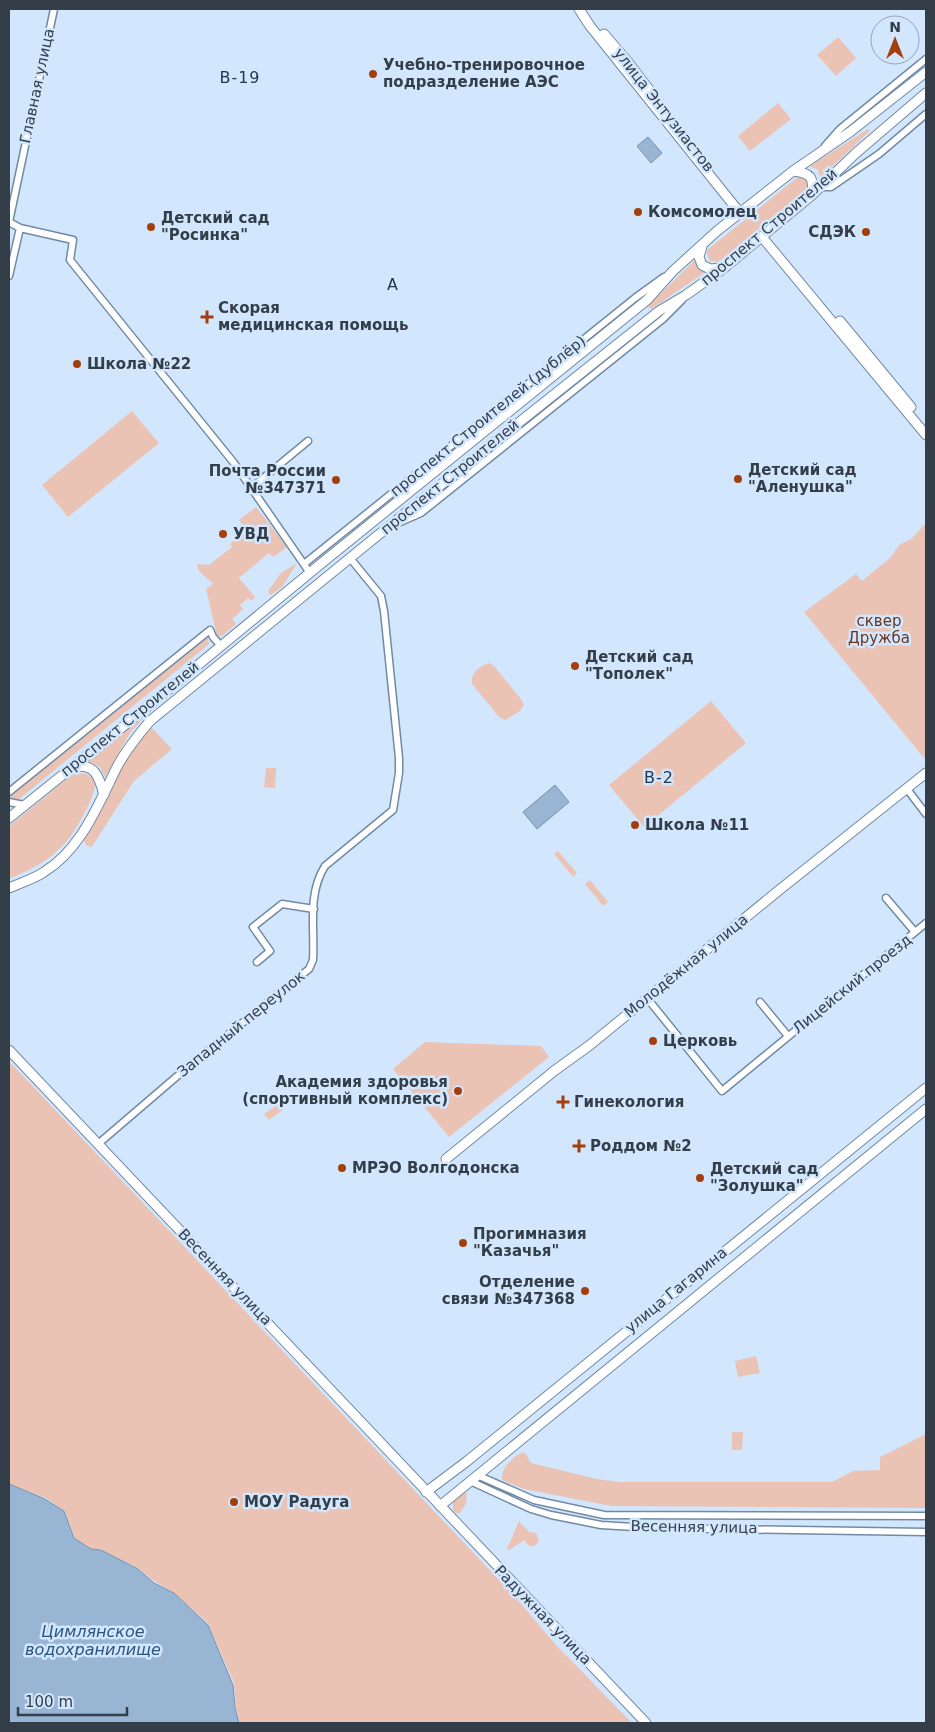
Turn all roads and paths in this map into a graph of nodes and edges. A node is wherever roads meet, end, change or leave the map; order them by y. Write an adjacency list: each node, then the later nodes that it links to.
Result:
1 (54, 9): 13 (street, Главная улица)
2 (579, 9): 12 (street)
3 (586, 9): 12 (street, улица Энтузиастов)
4 (926, 59): 8 (street)
5 (926, 72): 8 (street, проспект Строителей)
6 (926, 93): 10 (street, проспект Строителей)
7 (926, 114): 10 (street)
8 (818, 153): 9 (street, проспект Строителей)
9 (793, 171): 11 (street); 12 (street, проспект Строителей)
10 (819, 187): 11 (street, проспект Строителей)
11 (812, 195): 15 (street, проспект Строителей)
12 (743, 211): 16 (street, проспект Строителей)
13 (9, 222): 14 (street)
14 (20, 228): 19 (street); 23 (street)
15 (764, 235): 17 (street, проспект Строителей); 20 (street); 21 (street)
16 (702, 245): 17 (street); 18 (street, проспект Строителей)
17 (724, 268): 24 (street, проспект Строителей)
18 (673, 271): 25 (street, проспект Строителей (дублёр)); 26 (street, проспект Строителей)
19 (9, 276)
20 (926, 426)
21 (926, 435)
22 (308, 441): 23 (street)
23 (251, 488): 25 (street)
24 (350, 558): 32 (street, проспект Строителей); 39 (street, Западный переулок)
25 (304, 564): 26 (street)
26 (310, 573): 27 (street, проспект Строителей)
27 (221, 646): 28 (street, проспект Строителей); 31 (street)
28 (71, 767): 32 (street); 34 (street, проспект Строителей)
29 (926, 773): 30 (street, Молодёжная улица)
30 (907, 789): 35 (street); 43 (street, Молодёжная улица)
31 (9, 792)
32 (104, 795): 37 (street, проспект Строителей)
33 (9, 802): 34 (street)
34 (24, 805): 36 (street, проспект Строителей)
35 (926, 814)
36 (9, 818)
37 (9, 888)
38 (886, 898): 41 (street, Лицейский проезд)
39 (314, 909): 42 (street); 49 (street, Западный переулок)
40 (926, 923): 41 (street, Лицейский проезд)
41 (916, 932): 45 (street, Лицейский проезд)
42 (258, 962)
43 (648, 998): 45 (street, Лицейский проезд); 50 (street, Молодёжная улица)
44 (760, 1002): 45 (street, Лицейский проезд)
45 (788, 1036)
46 (9, 1050): 49 (street, Весенняя улица)
47 (926, 1088): 51 (street, улица Гагарина)
48 (926, 1109): 53 (street, улица Гагарина)
49 (98, 1144): 54 (street, Весенняя улица)
50 (446, 1159)
51 (466, 1462): 52 (street, улица Гагарина); 53 (street)
52 (452, 1472): 53 (street); 54 (street, улица Гагарина)
53 (470, 1481): 55 (street, улица Гагарина); 56 (street, Весенняя улица); 57 (street, Весенняя улица)
54 (426, 1492): 55 (street, Весенняя улица)
55 (440, 1506): 58 (street, Радужная улица)
56 (926, 1516)
57 (926, 1532)
58 (646, 1723)

